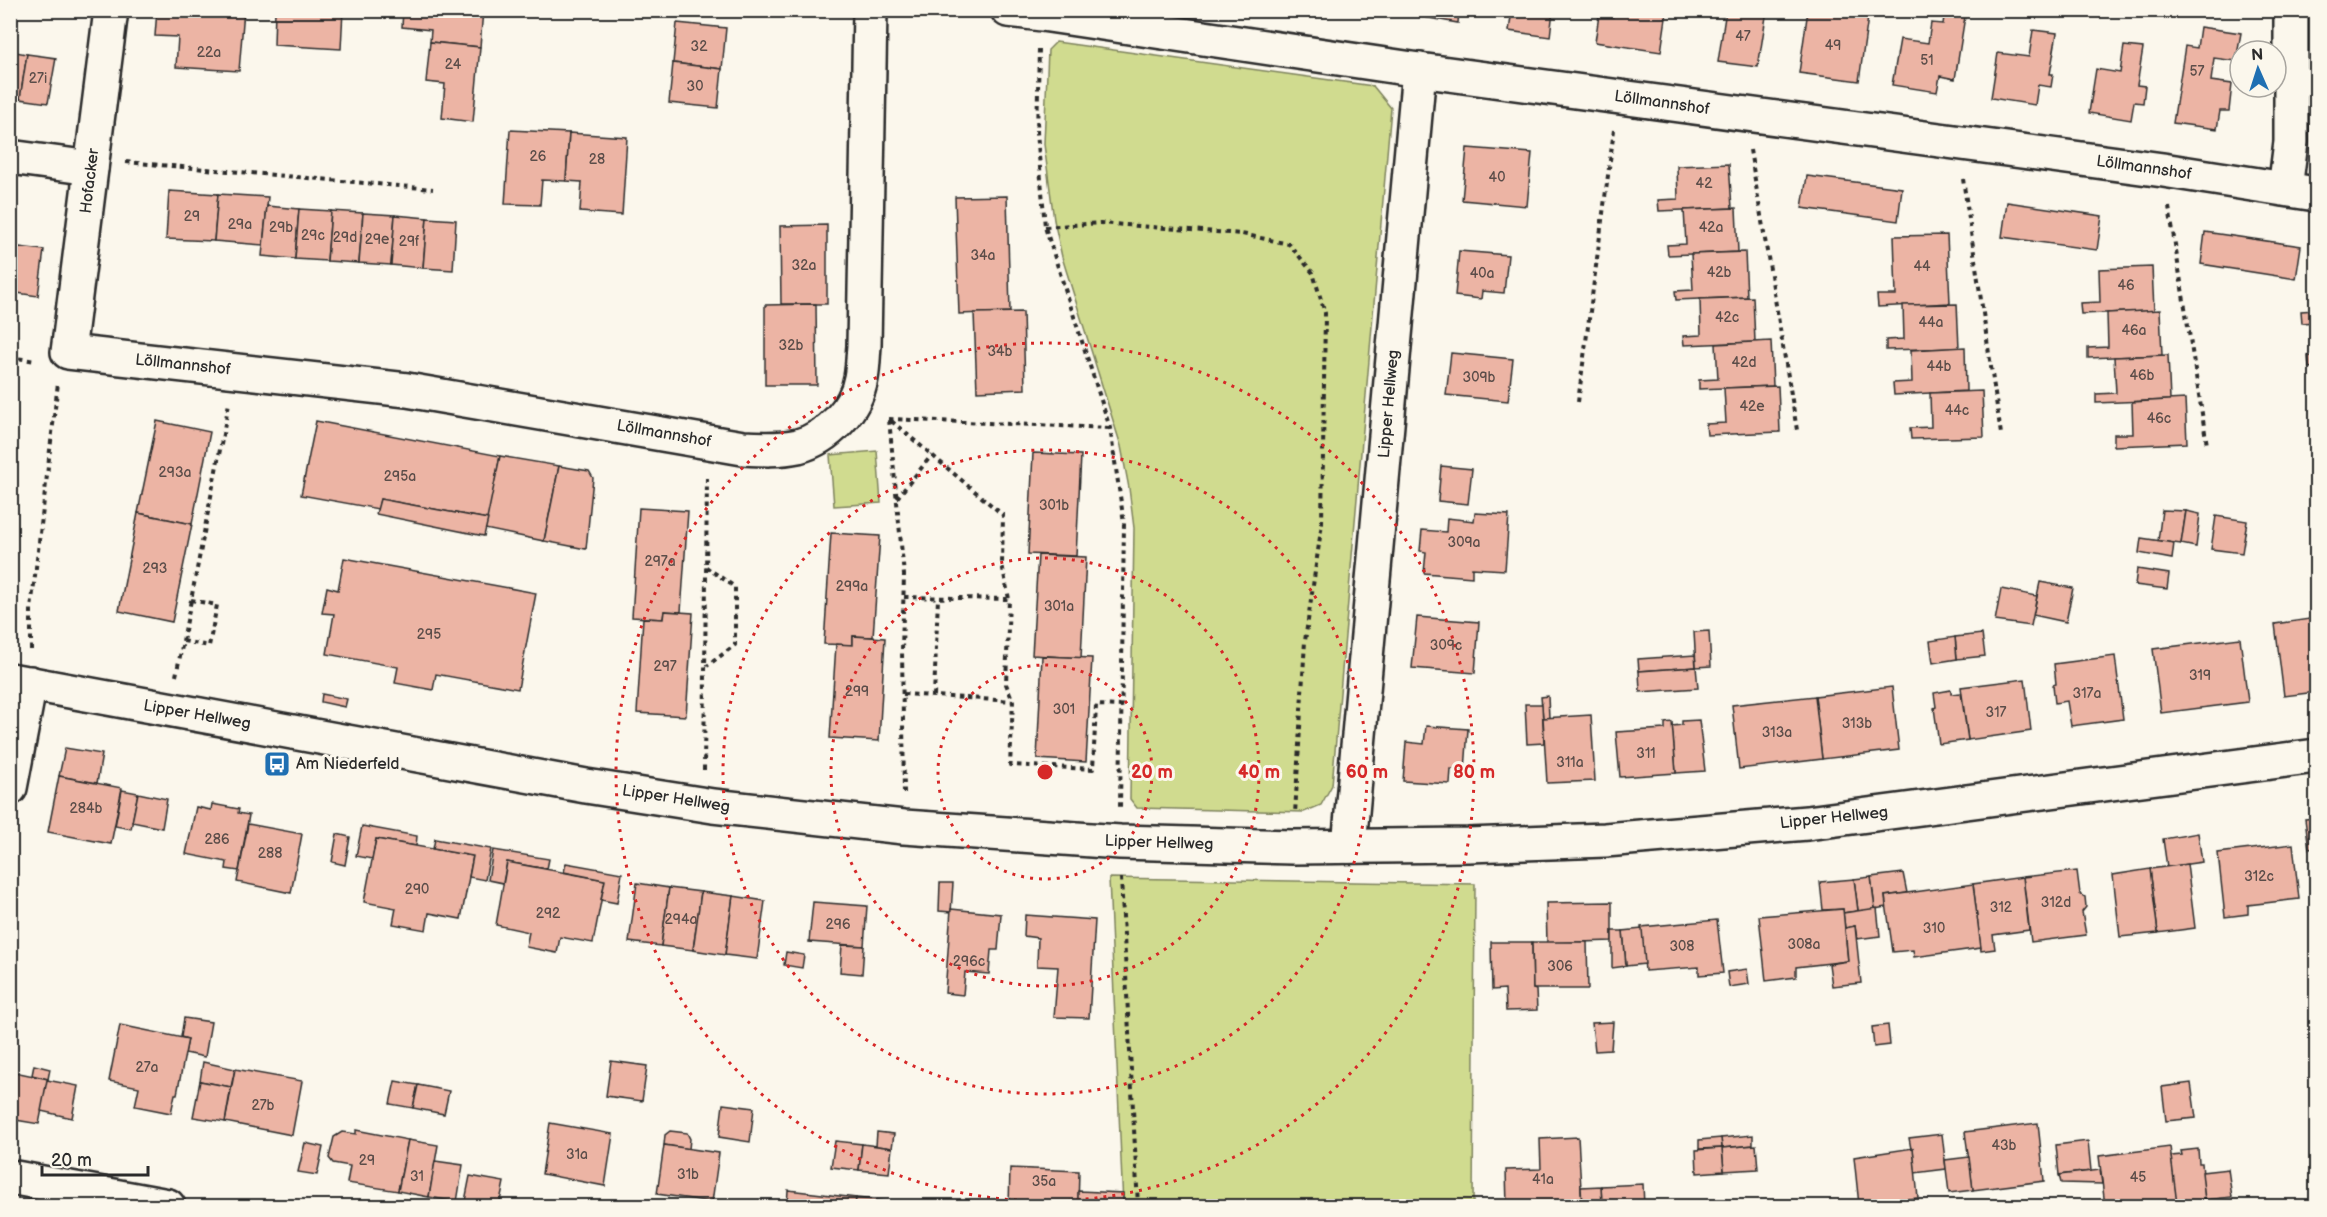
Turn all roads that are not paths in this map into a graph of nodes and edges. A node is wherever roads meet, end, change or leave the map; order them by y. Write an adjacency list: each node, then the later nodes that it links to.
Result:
1 (111, 10): 7 (street, Hofacker)
2 (870, 10): 10 (street, Löllmannshof)
3 (1008, 10): 5 (street, Löllmannshof)
4 (2291, 10): 8 (street)
5 (1419, 70): 8 (street, Löllmannshof); 14 (street, Lipper Hellweg)
6 (10, 157): 7 (street)
7 (92, 164): 10 (street, Hofacker)
8 (2285, 189): 9 (street, Löllmannshof)
9 (2316, 194)
10 (69, 352)
11 (20, 682): 13 (street); 14 (street, Lipper Hellweg)
12 (2316, 756): 14 (street, Lipper Hellweg)
13 (10, 788)
14 (1349, 846)
15 (10, 1177): 16 (street)
16 (168, 1206)

